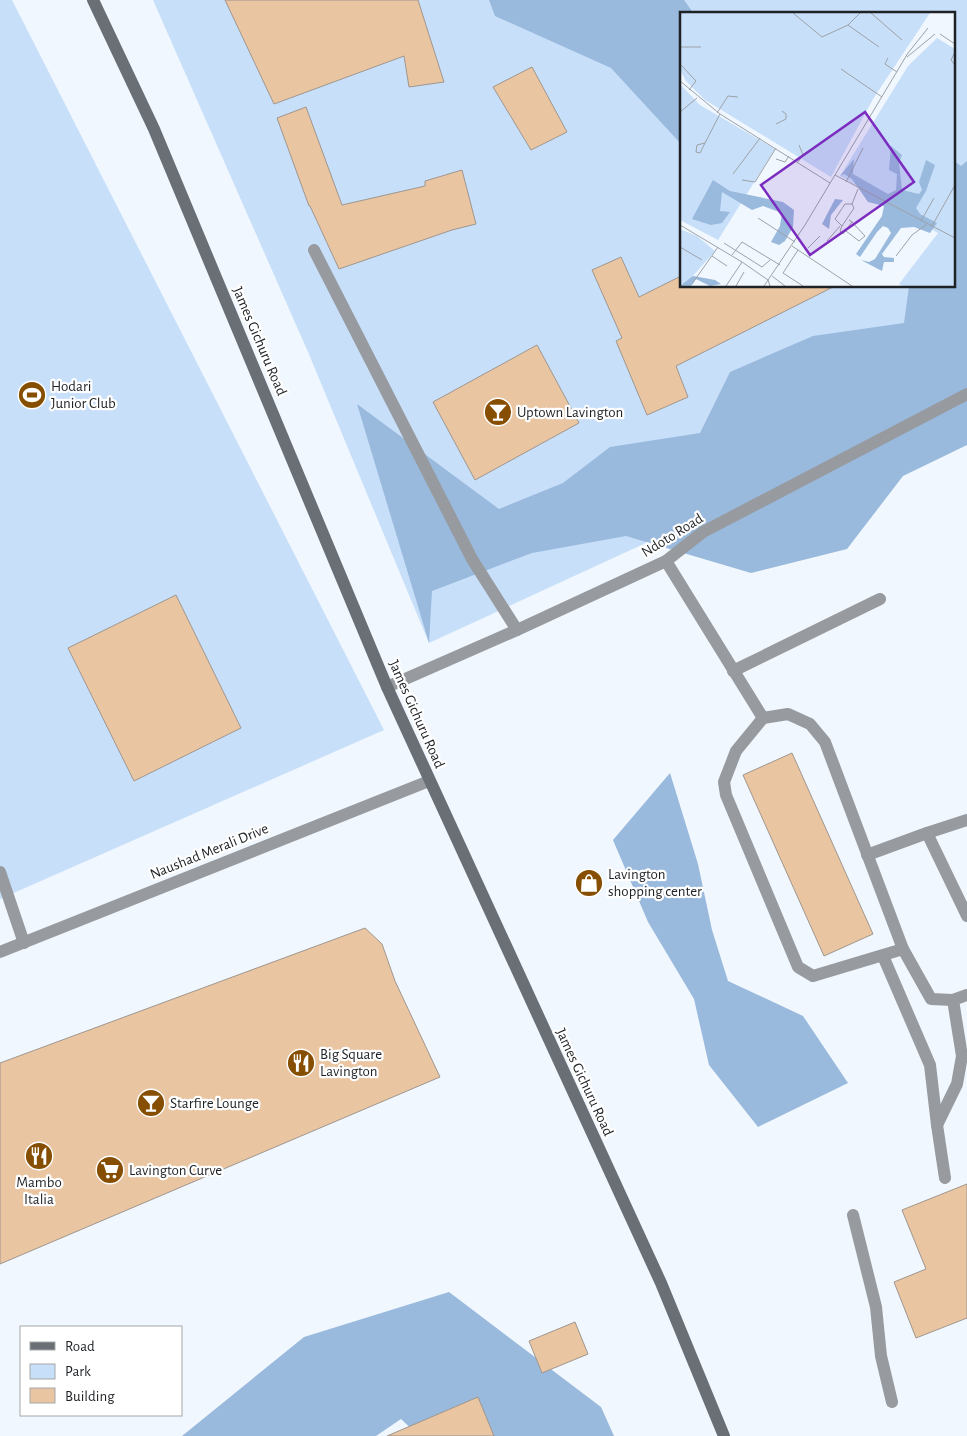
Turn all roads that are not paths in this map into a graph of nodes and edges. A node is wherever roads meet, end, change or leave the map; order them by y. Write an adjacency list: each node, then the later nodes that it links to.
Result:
1 (93, 0): 8 (main road, James Gichuru Road)
2 (314, 250): 6 (street)
3 (967, 394): 4 (street, Ndoto Road)
4 (666, 561): 6 (street, Ndoto Road); 7 (street)
5 (880, 600): 7 (street)
6 (517, 630): 8 (street, Ndoto Road)
7 (733, 671): 9 (street)
8 (387, 687): 10 (main road, James Gichuru Road)
9 (763, 718): 13 (street); 19 (street)
10 (429, 781): 16 (street, Naushad Merali Drive); 26 (main road, James Gichuru Road)
11 (967, 820): 12 (street)
12 (927, 833): 13 (street); 15 (street)
13 (867, 855): 17 (street)
14 (0, 872): 16 (street)
15 (967, 916)
16 (24, 943): 18 (street, Naushad Merali Drive)
17 (903, 949): 19 (street); 21 (street)
18 (0, 952)
19 (883, 956): 22 (street)
20 (967, 995): 21 (street)
21 (953, 1000): 22 (street)
22 (937, 1125): 23 (street)
23 (946, 1178)
24 (853, 1215): 25 (street)
25 (892, 1402)
26 (724, 1436)

